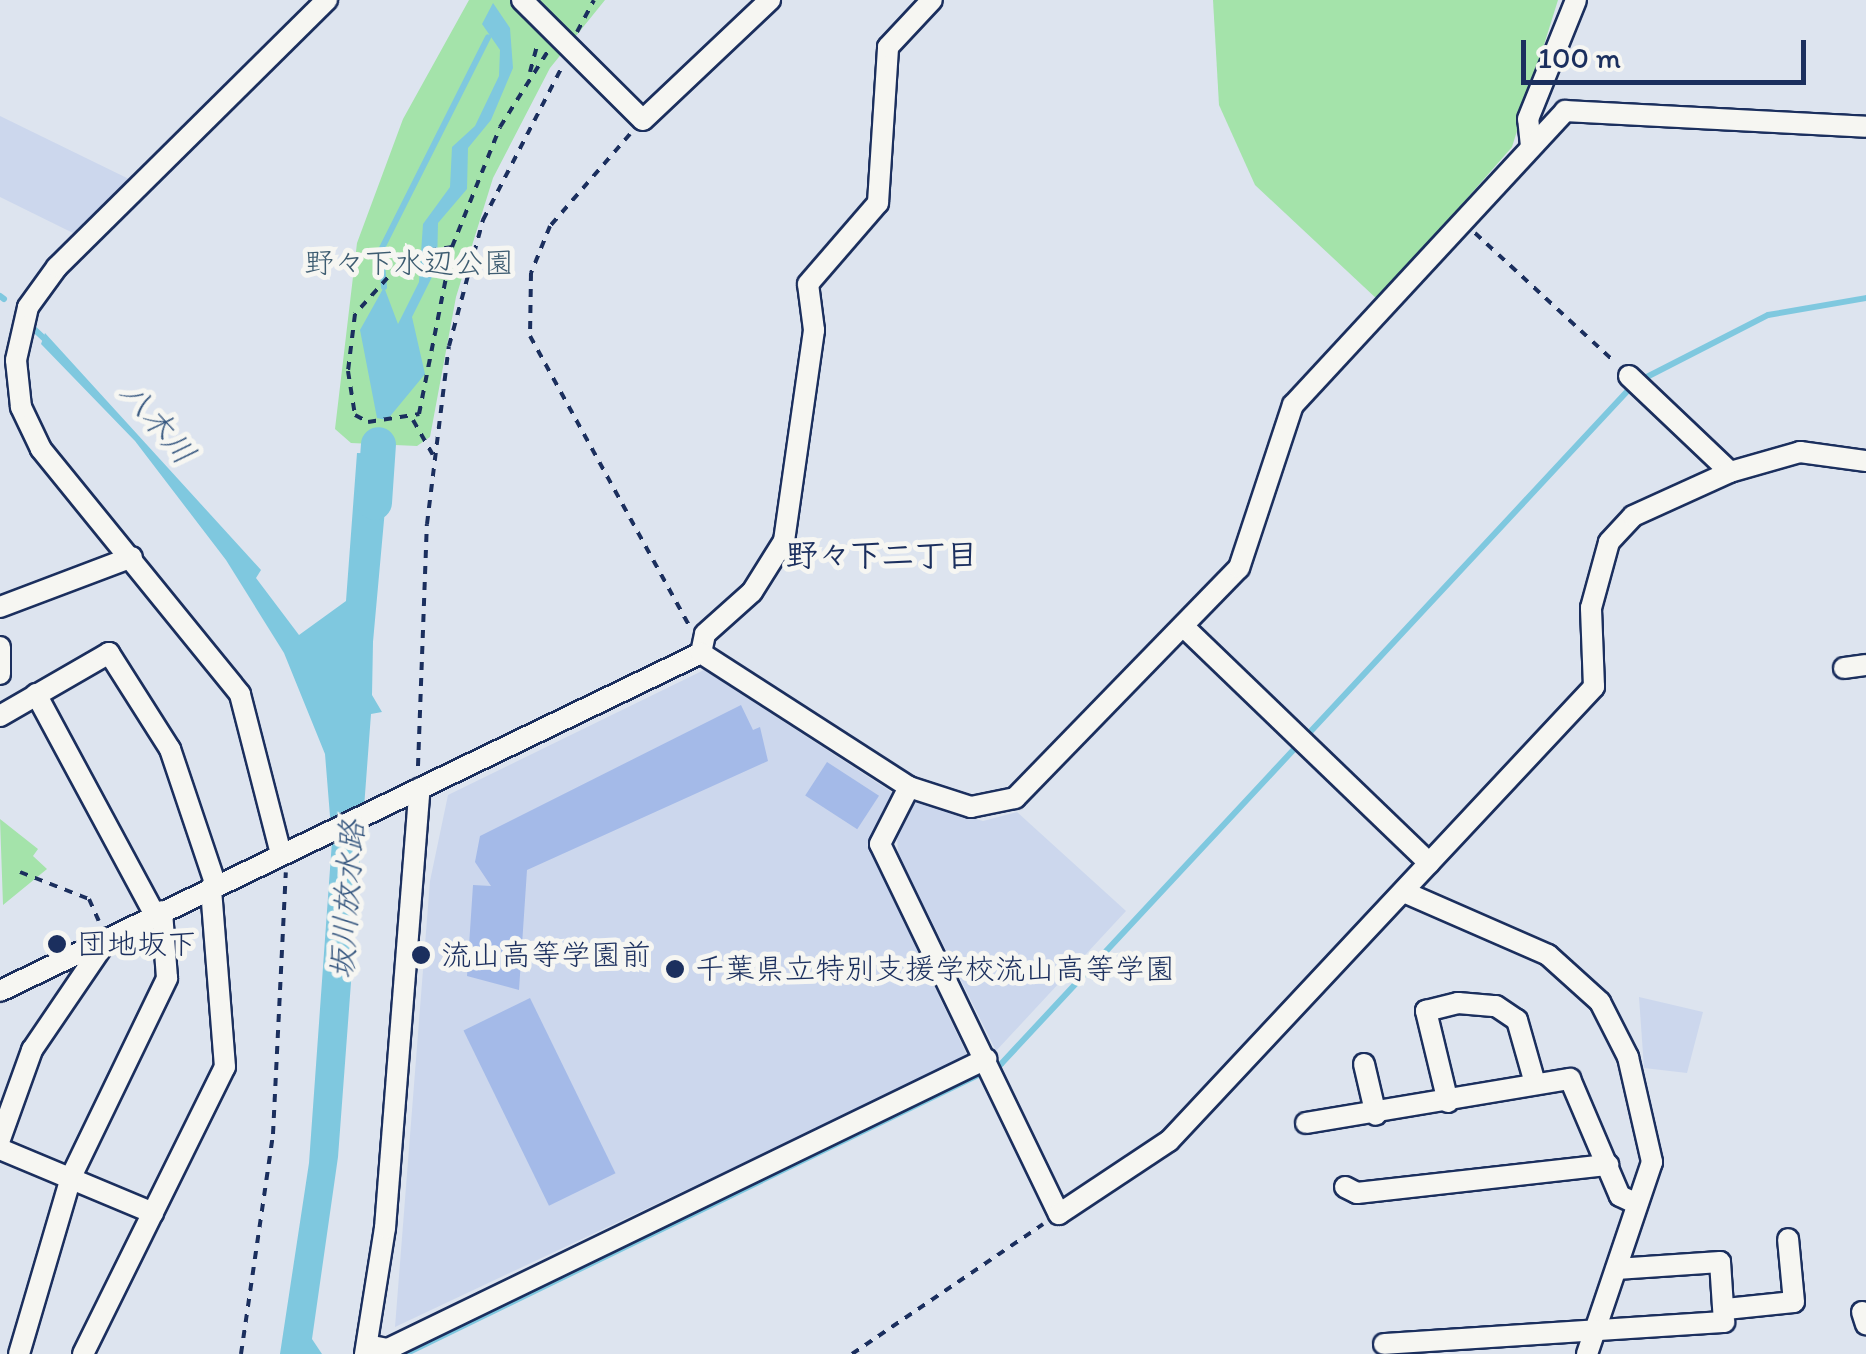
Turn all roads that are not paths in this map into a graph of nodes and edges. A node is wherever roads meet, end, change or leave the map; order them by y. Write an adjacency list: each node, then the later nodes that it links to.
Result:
1 (327, 0): 11 (street)
2 (522, 0): 3 (street)
3 (770, 0)
4 (932, 0): 14 (street)
5 (1576, 0): 7 (street)
6 (1866, 127): 7 (street)
7 (1531, 146): 13 (street)
8 (1635, 381): 10 (street)
9 (1866, 461): 10 (street)
10 (1730, 472): 24 (street)
11 (132, 557): 12 (street); 23 (street)
12 (0, 607)
13 (1185, 628): 21 (street); 24 (street)
14 (701, 647): 21 (street); 22 (street)
15 (0, 648): 18 (street)
16 (1866, 664): 17 (street)
17 (1844, 668)
18 (0, 674)
19 (36, 694): 20 (street); 25 (street); 27 (street)
20 (0, 716)
21 (909, 786): 31 (street)
22 (413, 791): 23 (street); 48 (street)
23 (289, 850): 25 (street)
24 (1429, 864): 26 (street)
25 (213, 887): 27 (street); 42 (street)
26 (1404, 892): 31 (street); 41 (street)
27 (158, 913): 28 (street); 39 (street)
28 (108, 938): 29 (street); 36 (street)
29 (0, 990)
30 (1364, 1064): 34 (street)
31 (991, 1069): 48 (street)
32 (1536, 1083): 33 (street); 33 (street); 38 (street)
33 (1448, 1102): 34 (street)
34 (1376, 1115): 35 (street)
35 (1306, 1123)
36 (0, 1139)
37 (0, 1149): 39 (street)
38 (1608, 1165): 40 (street); 41 (street)
39 (70, 1177): 42 (street); 49 (street)
40 (1345, 1187)
41 (1635, 1204): 44 (street)
42 (153, 1213): 50 (street)
43 (1788, 1239): 45 (street)
44 (1616, 1269): 45 (street); 46 (street)
45 (1726, 1310): 46 (street)
46 (1595, 1333): 47 (street); 51 (street)
47 (1384, 1344)
48 (366, 1350)
49 (18, 1354)
50 (83, 1354)
51 (1587, 1354)

